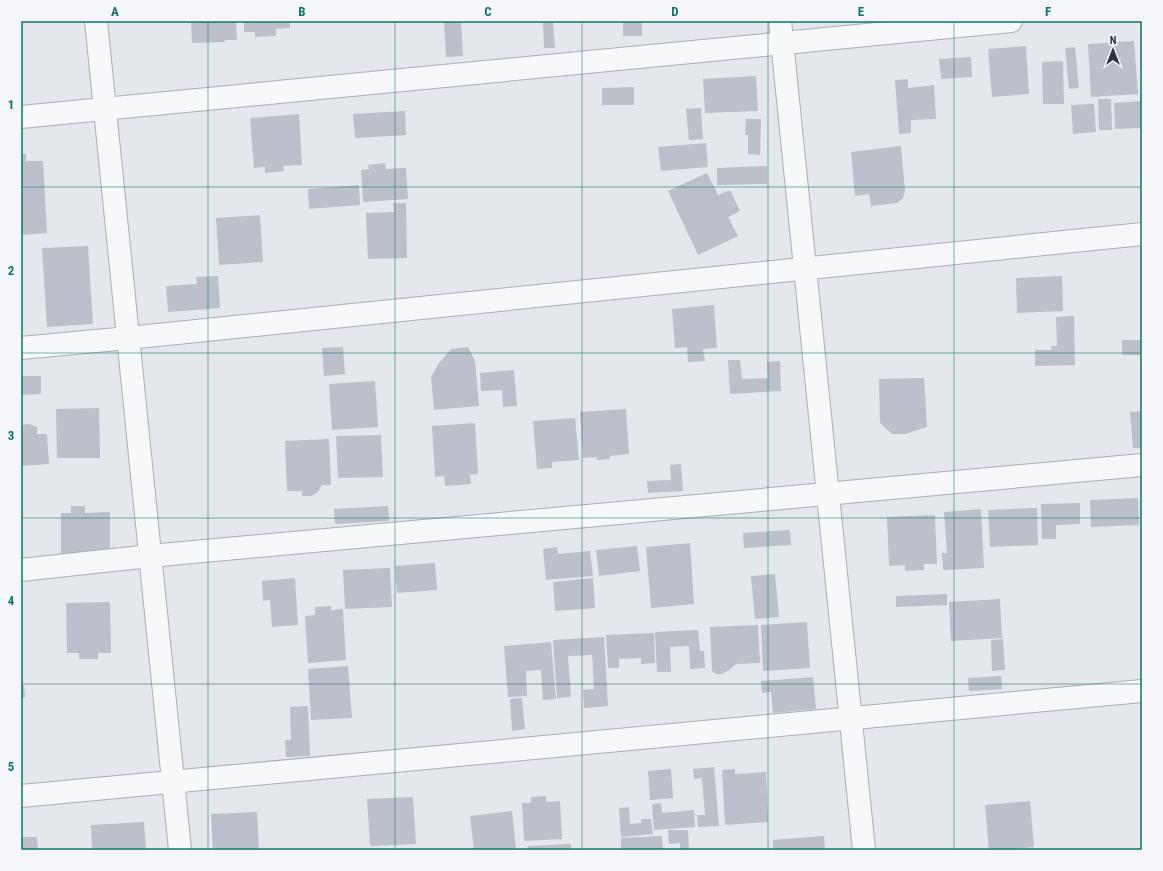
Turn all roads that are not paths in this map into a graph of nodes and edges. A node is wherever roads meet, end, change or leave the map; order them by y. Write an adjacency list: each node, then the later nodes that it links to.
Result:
1 (96, 21): 5 (street)
2 (780, 21): 4 (street)
3 (1011, 21): 4 (street)
4 (782, 43): 5 (street); 8 (street)
5 (105, 109): 6 (street); 9 (street)
6 (21, 117)
7 (1142, 234): 8 (street)
8 (805, 268): 9 (street); 12 (street)
9 (128, 338): 10 (street); 13 (street)
10 (21, 348)
11 (1142, 465): 12 (street)
12 (828, 494): 13 (street); 16 (street)
13 (150, 556): 14 (street); 17 (street)
14 (21, 570)
15 (1142, 690): 16 (street)
16 (851, 719): 17 (street); 20 (street)
17 (173, 781): 18 (street); 19 (street)
18 (21, 796)
19 (180, 850)
20 (864, 850)

